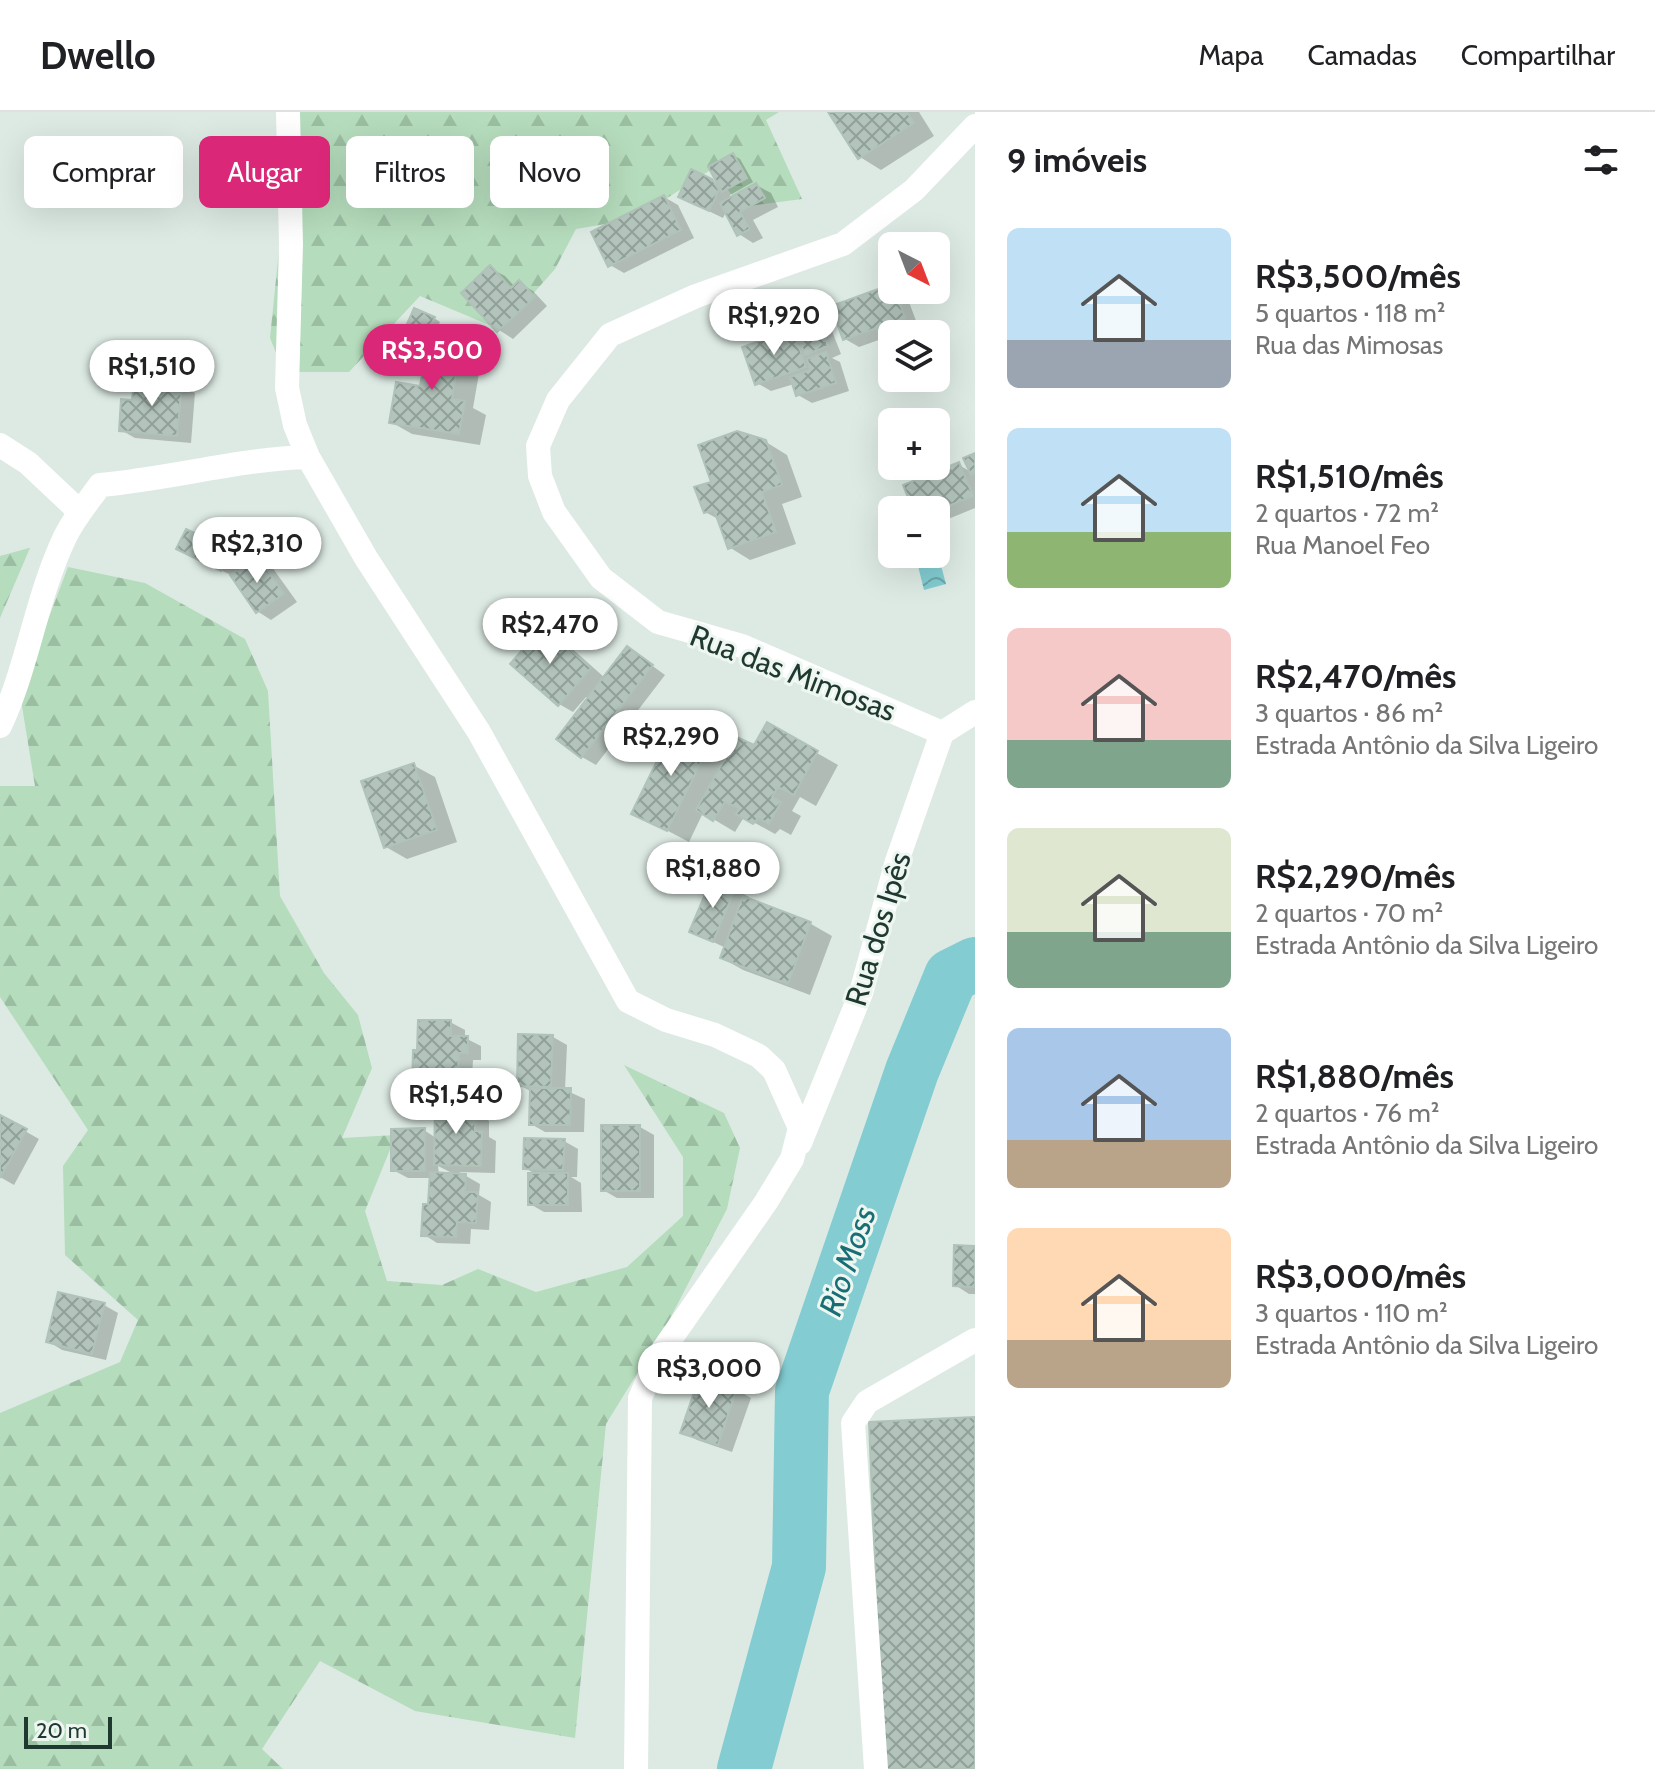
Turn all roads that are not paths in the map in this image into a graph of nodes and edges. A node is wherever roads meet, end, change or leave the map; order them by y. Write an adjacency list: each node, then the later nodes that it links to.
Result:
1 (288, 112): 4 (street)
2 (975, 126): 8 (street, Rua das Mimosas)
3 (0, 445): 5 (street)
4 (308, 457): 5 (street); 9 (street)
5 (80, 512): 7 (street)
6 (975, 712): 8 (street)
7 (0, 726)
8 (942, 733): 9 (street, Rua dos Ipês)
9 (792, 1159): 11 (street, Rua dos Ipês)
10 (975, 1340): 12 (street)
11 (636, 1769)
12 (876, 1769)

